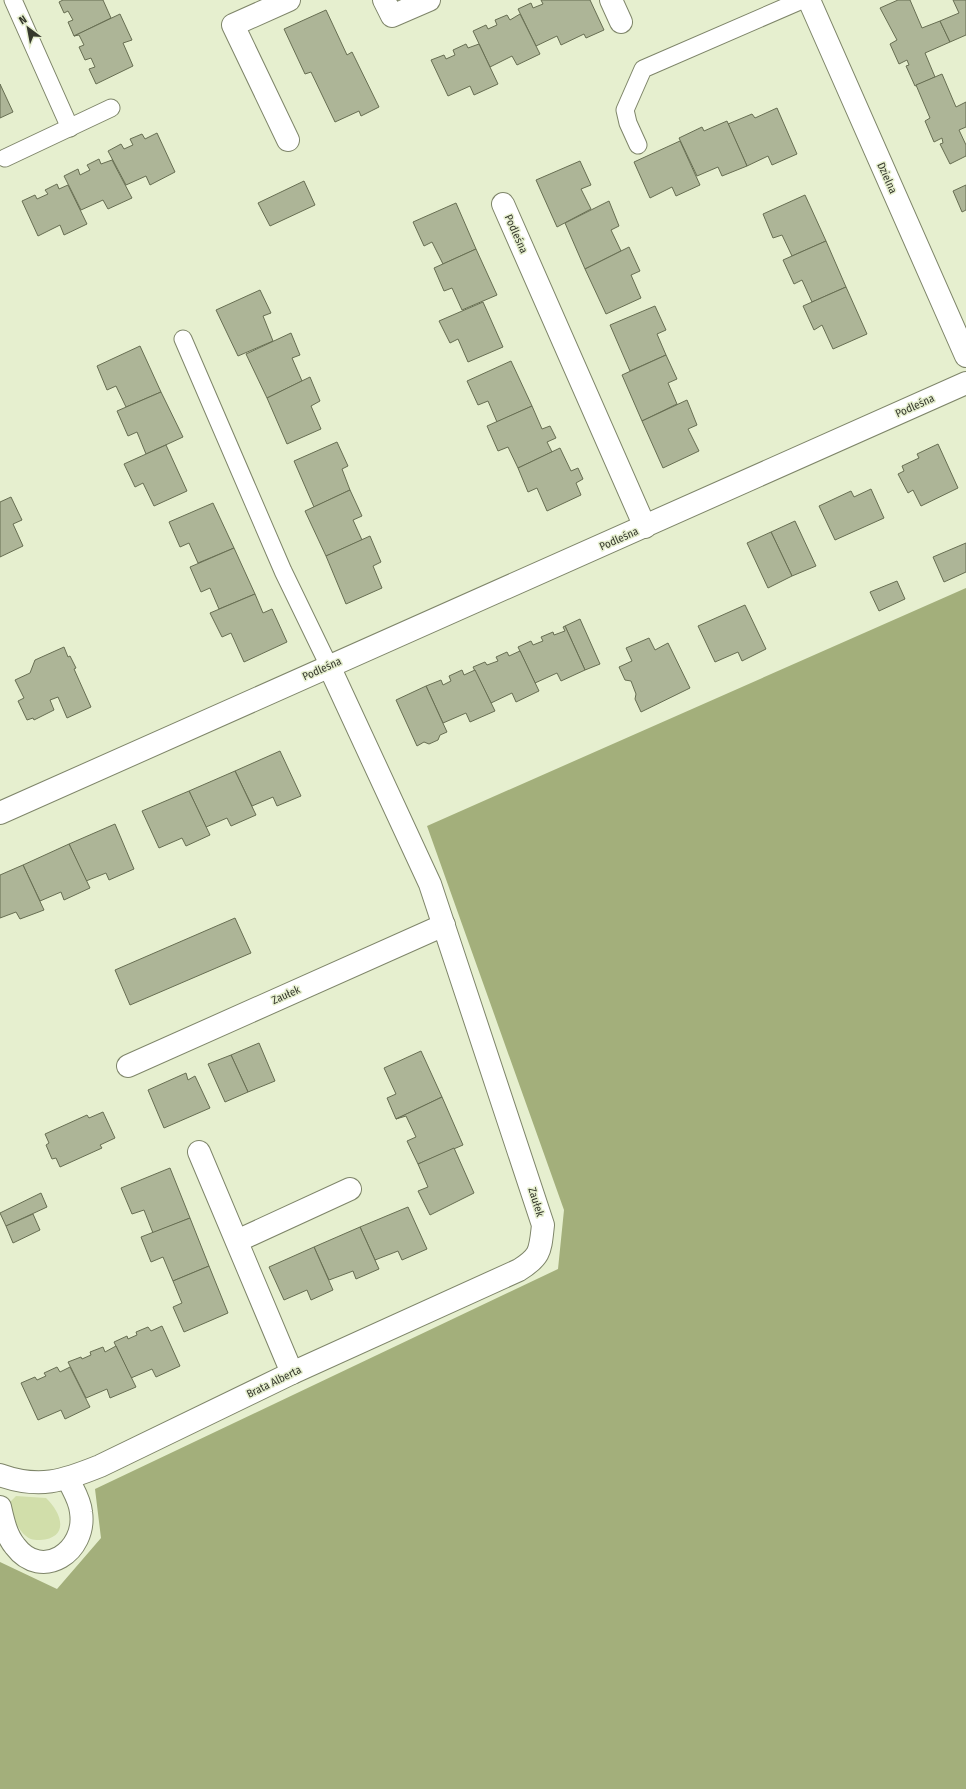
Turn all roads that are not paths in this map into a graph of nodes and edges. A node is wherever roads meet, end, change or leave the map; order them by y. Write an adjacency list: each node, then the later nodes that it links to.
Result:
1 (13, 0): 10 (lane)
2 (289, 0): 11 (street)
3 (384, 0): 4 (street)
4 (429, 0)
5 (611, 0): 8 (street)
6 (802, 0): 12 (lane)
7 (808, 0): 16 (street, Dzielna)
8 (621, 22)
9 (111, 108): 10 (lane)
10 (70, 128): 13 (lane)
11 (288, 140)
12 (638, 145)
13 (5, 158)
14 (502, 204): 18 (street, Podleśna)
15 (183, 339): 19 (lane)
16 (966, 356)
17 (966, 383): 18 (street, Podleśna)
18 (645, 527): 19 (street, Podleśna)
19 (329, 666): 20 (street, Podleśna); 21 (street, Zaułek)
20 (0, 813)
21 (444, 925): 22 (street, Zaułek); 26 (street, Zaułek)
22 (128, 1066)
23 (200, 1152): 25 (street)
24 (350, 1189): 25 (street)
25 (237, 1241): 27 (street)
26 (538, 1252): 27 (street, Brata Alberta)
27 (292, 1373): 29 (street, Brata Alberta)
28 (0, 1475): 29 (street, Brata Alberta)
29 (68, 1479): 30 (street)
30 (0, 1507)

